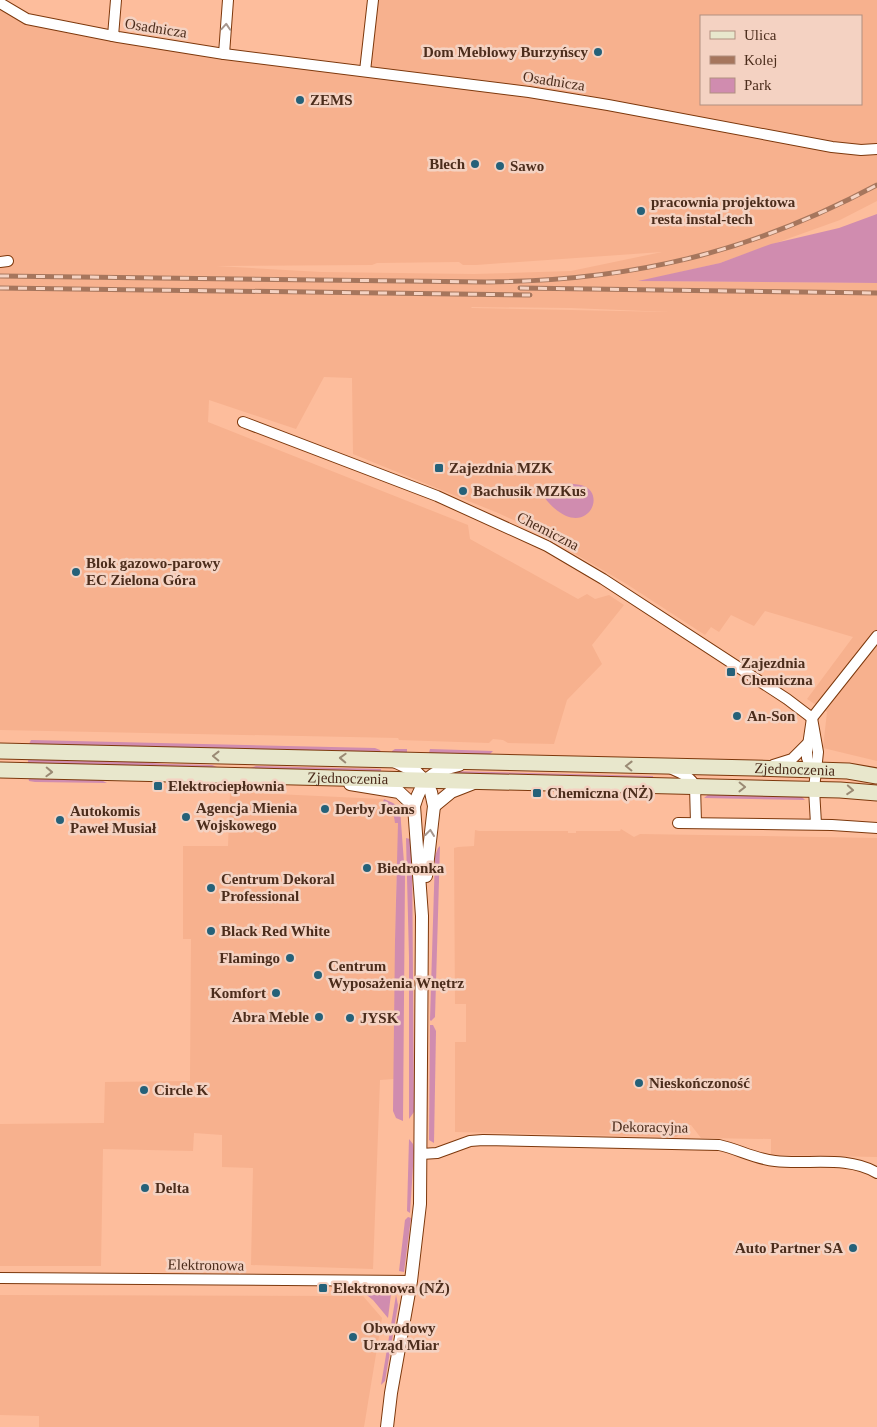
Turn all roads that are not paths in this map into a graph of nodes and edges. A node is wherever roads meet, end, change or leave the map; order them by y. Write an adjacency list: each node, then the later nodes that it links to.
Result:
1 (116, 0): 5 (street, Osadnicza)
2 (228, 0): 6 (street, one-way to 2)
3 (373, 0): 7 (street)
4 (0, 3): 5 (street, Osadnicza)
5 (113, 36): 6 (street, Osadnicza)
6 (224, 54): 7 (street, Osadnicza)
7 (365, 71): 8 (street, Osadnicza)
8 (877, 149)
9 (243, 422): 11 (street, Chemiczna)
10 (877, 636): 11 (street)
11 (812, 718): 12 (street); 20 (street)
12 (806, 744): 18 (street); 20 (street)
13 (0, 751): 14 (main road, Zjednoczenia, one-way to 13)
14 (392, 760): 15 (main road, Zjednoczenia); 23 (street)
15 (474, 762): 16 (main road, Zjednoczenia, one-way to 15); 23 (street)
16 (663, 766): 17 (main road, Zjednoczenia); 25 (street, Zjednoczenia)
17 (713, 767): 18 (main road, Zjednoczenia); 25 (street)
18 (758, 768): 20 (main road, Zjednoczenia)
19 (0, 770): 22 (main road, Zjednoczenia, one-way to 22)
20 (814, 770): 21 (main road, Zjednoczenia); 26 (street)
21 (877, 776)
22 (315, 778): 23 (main road, Zjednoczenia); 28 (street)
23 (425, 781): 24 (main road, Zjednoczenia); 28 (street); 29 (street)
24 (478, 782): 25 (main road, Zjednoczenia); 29 (street)
25 (694, 786): 26 (main road, Zjednoczenia, one-way to 26); 31 (street)
26 (819, 789): 27 (main road, Zjednoczenia, one-way to 27); 32 (street, Zjednoczenia)
27 (877, 793)
28 (414, 806): 34 (street)
29 (434, 806): 34 (street, one-way to 29)
30 (678, 823): 31 (street)
31 (696, 823): 32 (street)
32 (816, 824): 33 (street)
33 (877, 828)
34 (422, 916): 35 (street)
35 (421, 1154): 36 (street, Dekoracyjna); 38 (street)
36 (877, 1173)
37 (0, 1278): 38 (street, Elektronowa)
38 (411, 1281): 39 (street)
39 (386, 1427)

